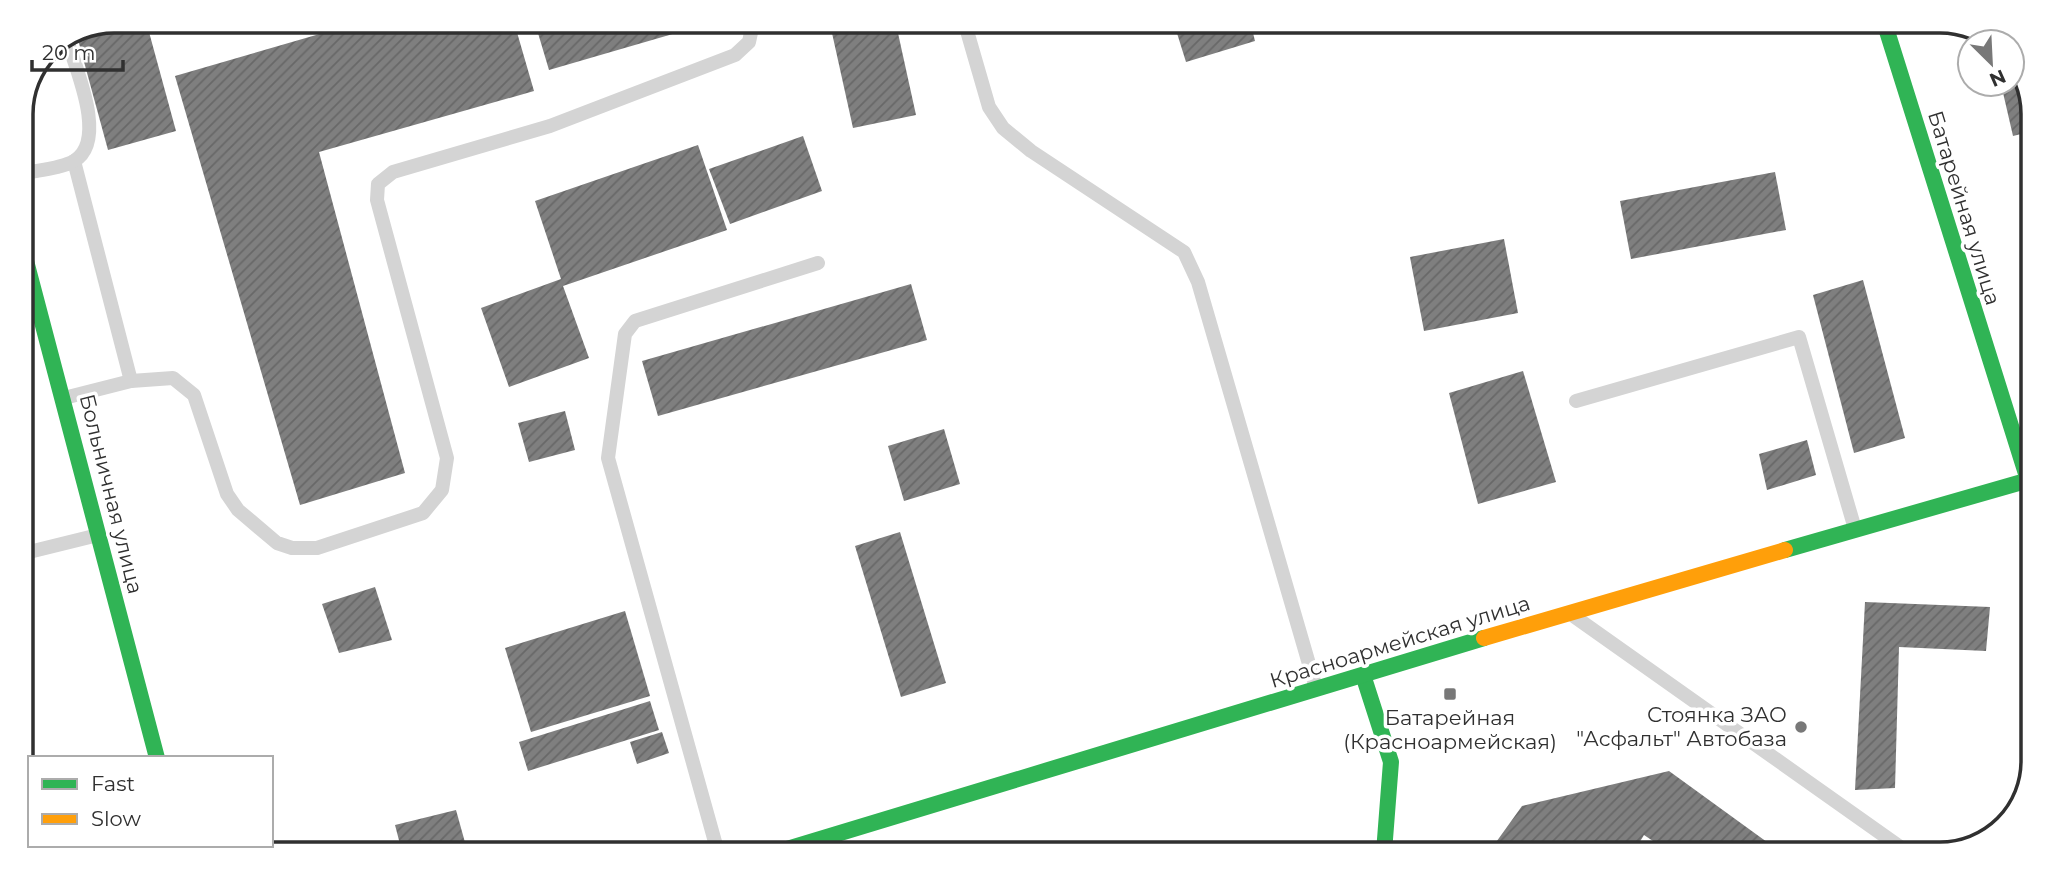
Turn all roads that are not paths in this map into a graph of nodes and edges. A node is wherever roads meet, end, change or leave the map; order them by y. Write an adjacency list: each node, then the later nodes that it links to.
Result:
1 (751, 33): 9 (lane)
2 (968, 33): 19 (lane)
3 (1888, 33): 12 (street, Батарейная улица)
4 (69, 47): 5 (lane)
5 (74, 161): 6 (lane); 9 (lane)
6 (33, 171)
7 (818, 263): 21 (lane)
8 (33, 286): 10 (street, Больничная улица)
9 (131, 381): 10 (lane)
10 (64, 398): 15 (street, Больничная улица)
11 (1576, 401): 14 (lane)
12 (2021, 455)
13 (2021, 482): 14 (street, Красноармейская улица)
14 (1856, 530): 17 (street, Красноармейская улица)
15 (100, 534): 16 (lane); 20 (street, Больничная улица)
16 (33, 551)
17 (1568, 612): 18 (street, Красноармейская улица); 24 (lane)
18 (1363, 675): 19 (street, Красноармейская улица); 23 (street)
19 (1316, 689): 22 (street, Красноармейская улица)
20 (156, 756)
21 (715, 842)
22 (810, 842)
23 (1385, 842)
24 (1893, 842)

